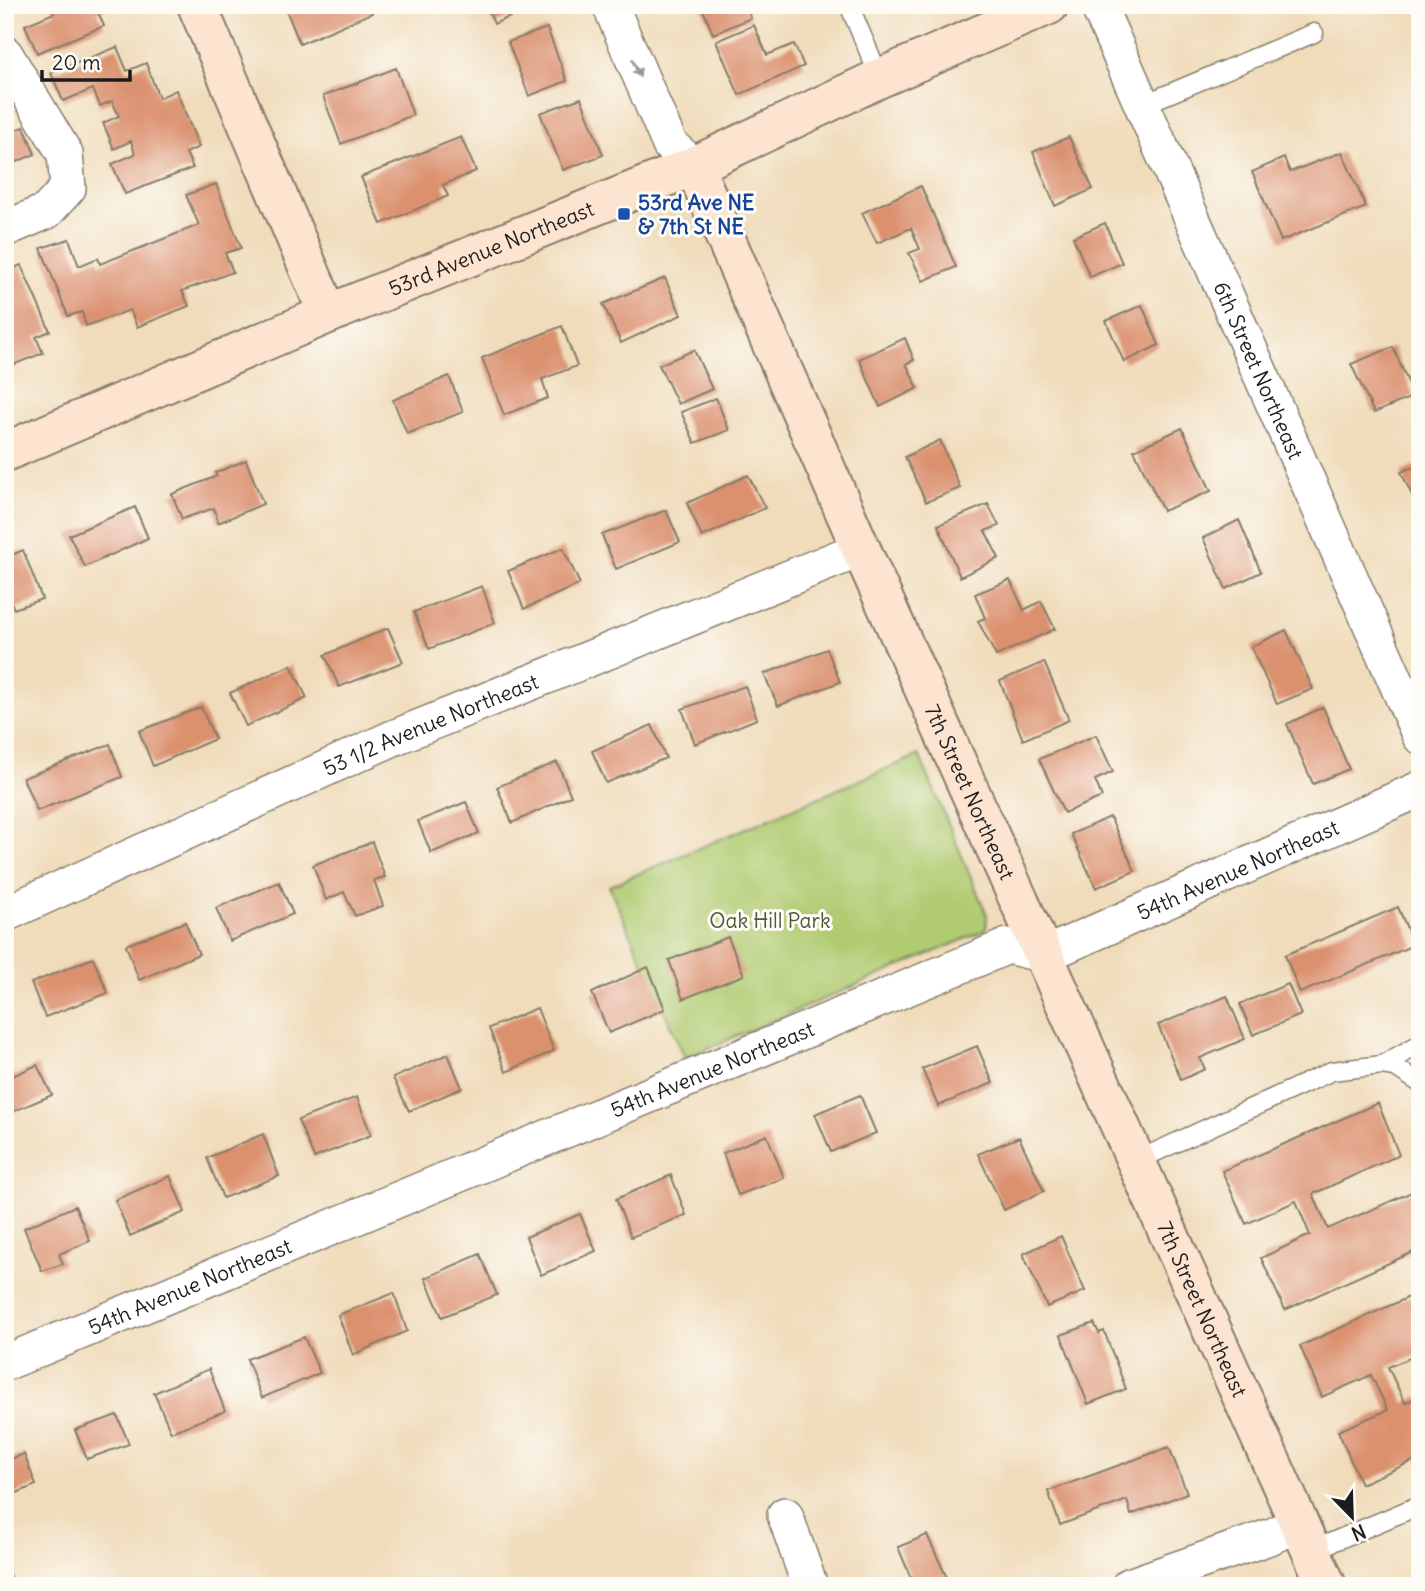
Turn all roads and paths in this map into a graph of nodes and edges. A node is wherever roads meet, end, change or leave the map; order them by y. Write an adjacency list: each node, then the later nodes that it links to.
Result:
1 (198, 5): 12 (street)
2 (610, 5): 10 (street, 7th Street Northeast, one-way to 10)
3 (849, 5): 8 (lane)
4 (1049, 5): 8 (street, 53rd Avenue Northeast)
5 (1098, 5): 9 (street, 6th Street Northeast)
6 (1314, 33): 9 (lane)
7 (5, 54): 11 (street)
8 (880, 78): 10 (street, 53rd Avenue Northeast)
9 (1142, 105): 15 (street, 6th Street Northeast)
10 (694, 166): 12 (street, 53rd Avenue Northeast); 14 (street, 7th Street Northeast)
11 (5, 229)
12 (328, 314): 13 (street, 53rd Avenue Northeast)
13 (5, 452)
14 (860, 549): 17 (street, 53 1/2 Avenue Northeast); 18 (street, 7th Street Northeast)
15 (1420, 736)
16 (1420, 789): 18 (street, 54th Avenue Northeast)
17 (5, 914)
18 (1044, 955): 22 (street, 7th Street Northeast); 23 (street, 54th Avenue Northeast)
19 (1420, 1044): 20 (lane)
20 (1382, 1065): 21 (lane); 22 (lane)
21 (1420, 1083)
22 (1136, 1161): 26 (street, 7th Street Northeast)
23 (5, 1363)
24 (1420, 1505): 26 (lane)
25 (785, 1515): 27 (street)
26 (1305, 1537): 28 (street); 29 (street, 7th Street Northeast)
27 (810, 1586)
28 (1129, 1586)
29 (1326, 1586)

